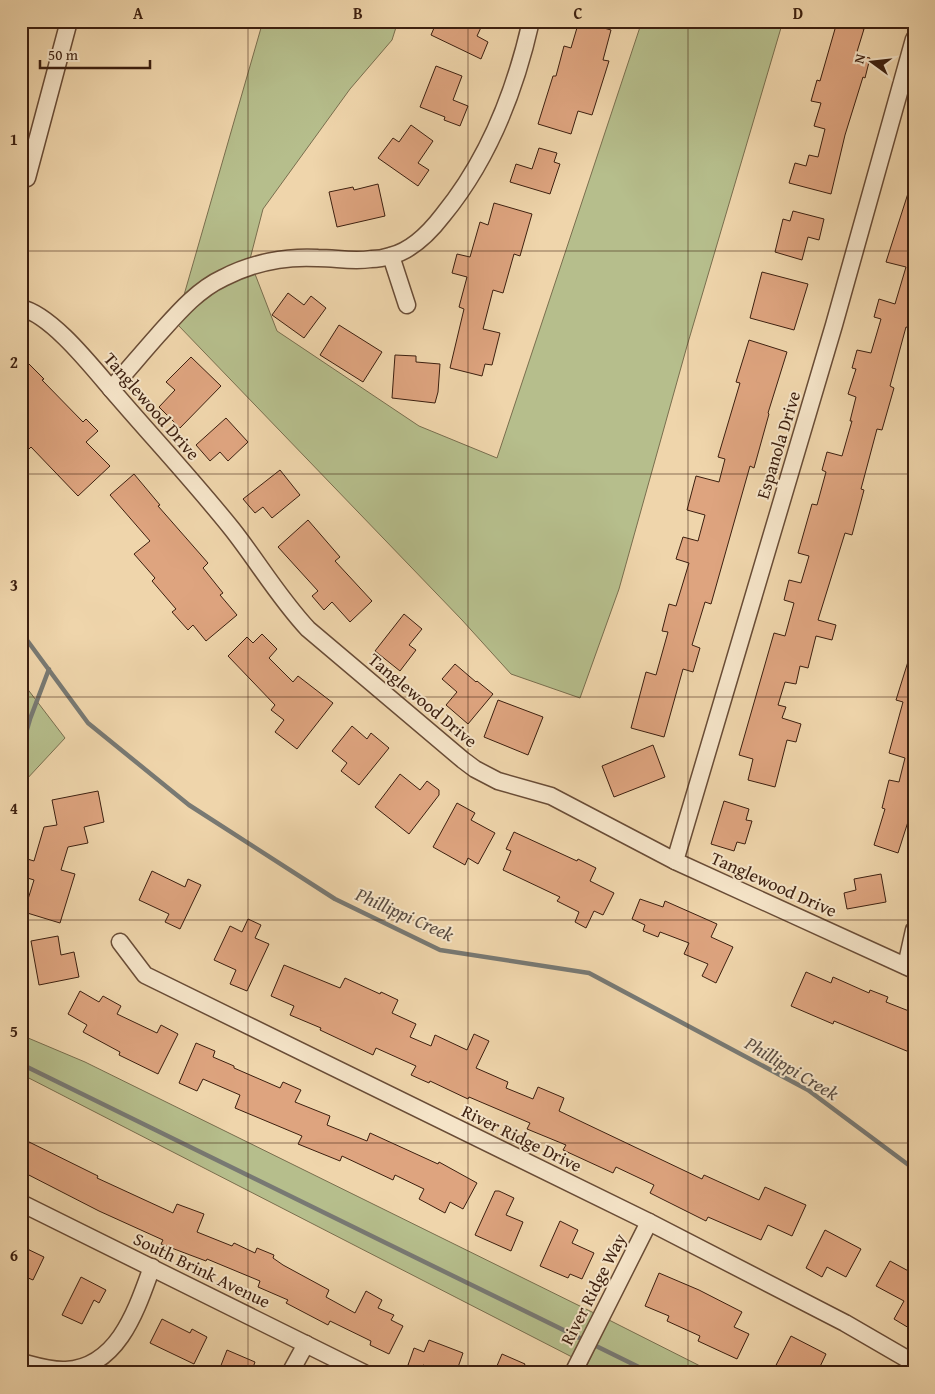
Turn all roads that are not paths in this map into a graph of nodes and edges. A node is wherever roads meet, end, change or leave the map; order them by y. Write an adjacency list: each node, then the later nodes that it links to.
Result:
1 (69, 21): 4 (street)
2 (531, 21): 5 (street)
3 (914, 39): 9 (street, Espanola Drive)
4 (27, 178)
5 (391, 256): 6 (street); 8 (street)
6 (407, 305)
7 (21, 308): 8 (street, Tanglewood Drive)
8 (111, 389): 9 (street, Tanglewood Drive)
9 (675, 861): 12 (street, Tanglewood Drive)
10 (914, 930): 12 (street)
11 (120, 942): 14 (street, River Ridge Drive)
12 (910, 968)
13 (21, 1203): 15 (street, South Brink Avenue)
14 (648, 1222): 18 (street, River Ridge Drive); 21 (street, River Ridge Way)
15 (152, 1268): 16 (street, South Brink Avenue); 17 (street)
16 (306, 1344): 19 (street); 20 (street, South Brink Avenue)
17 (21, 1362)
18 (914, 1363)
19 (290, 1373)
20 (364, 1373)
21 (573, 1373)

